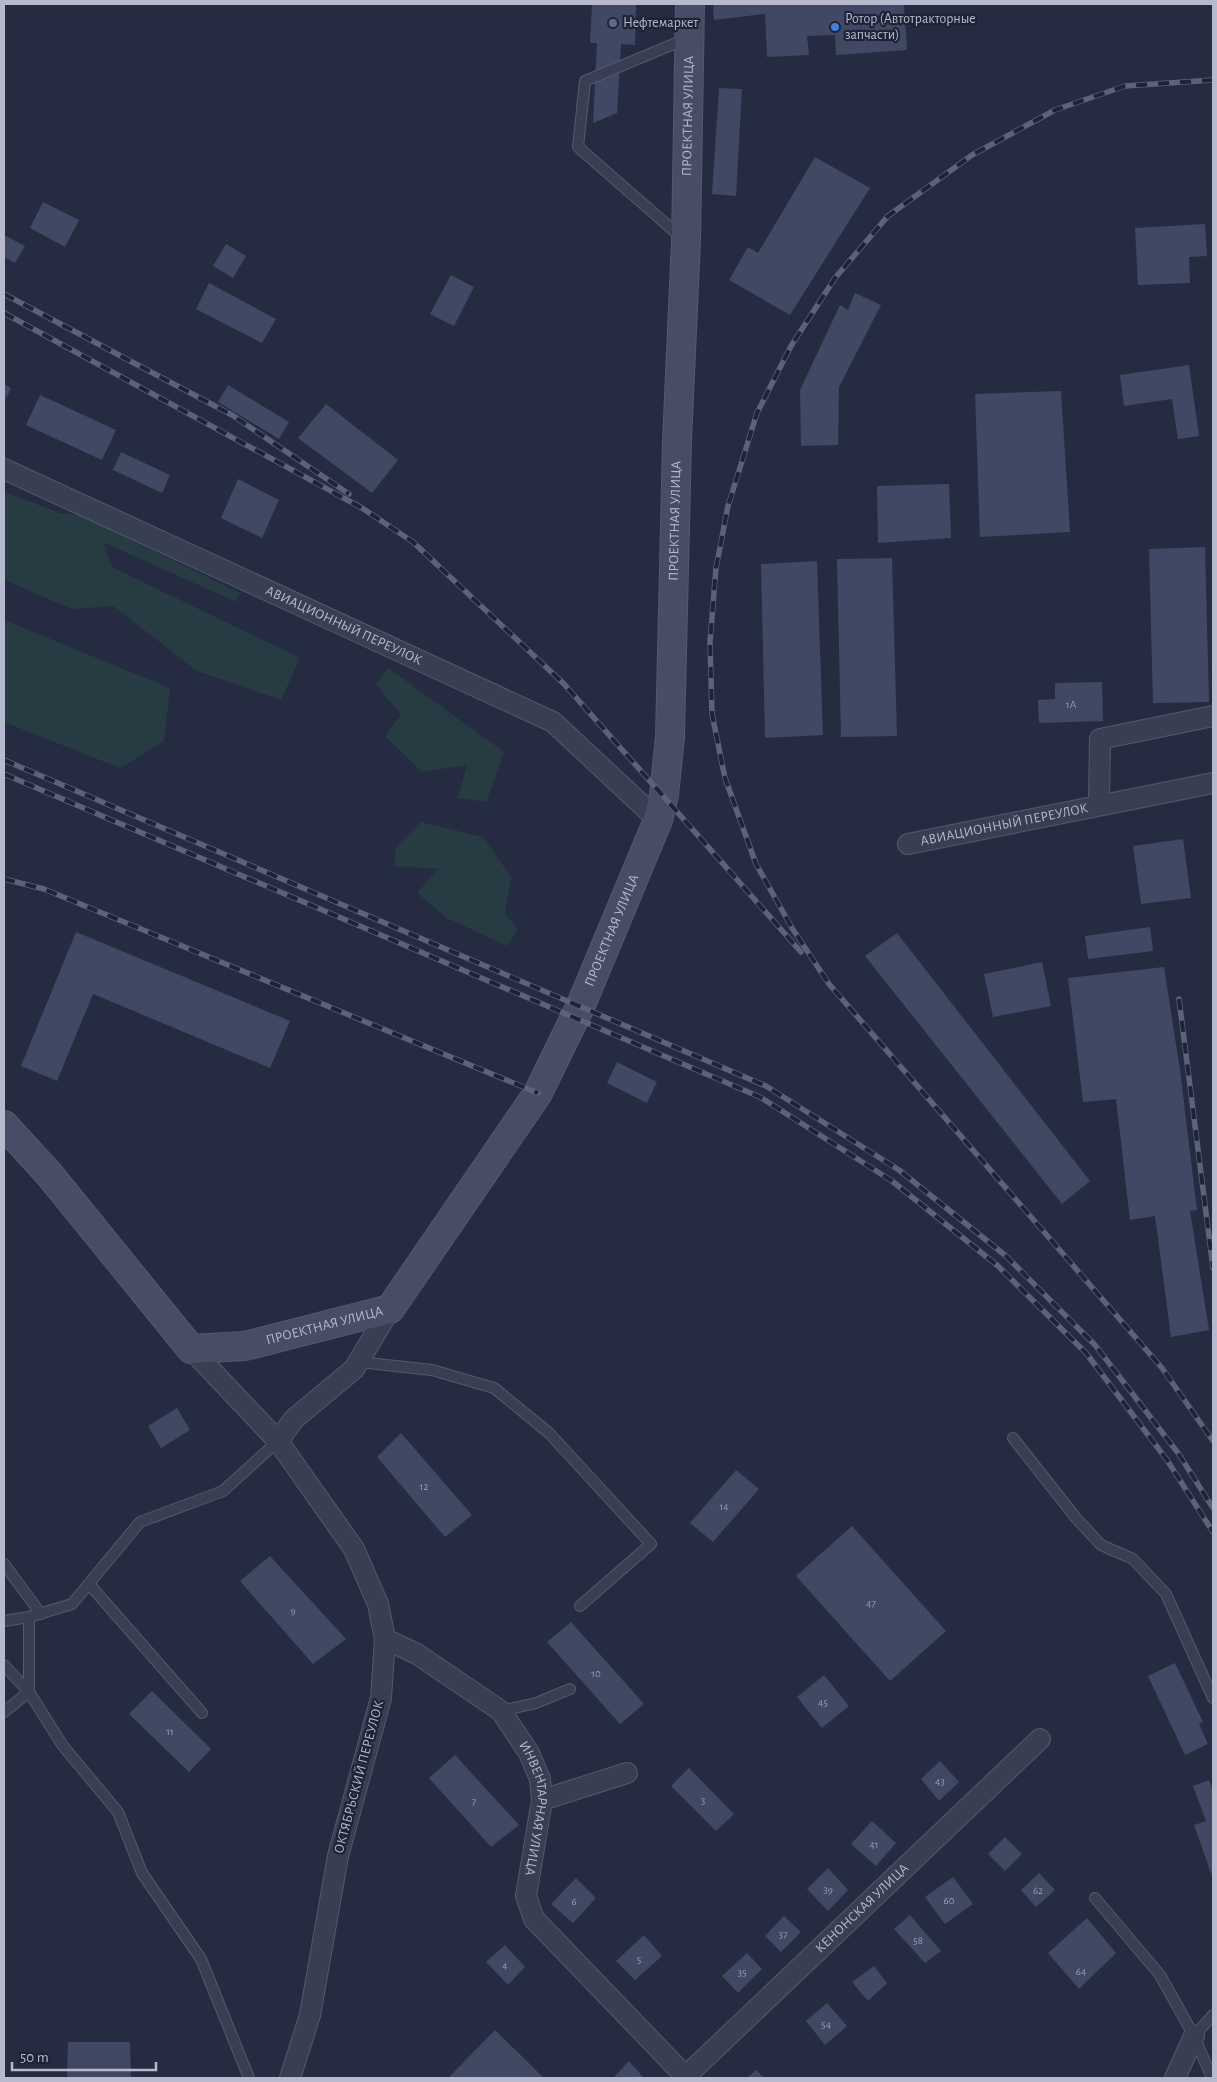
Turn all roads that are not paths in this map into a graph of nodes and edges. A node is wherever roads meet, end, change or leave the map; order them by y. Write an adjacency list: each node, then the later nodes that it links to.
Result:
1 (690, 4): 2 (street, ПРОЕКТНАЯ УЛИЦА)
2 (690, 37): 3 (street, ПРОЕКТНАЯ УЛИЦА); 3 (lane)
3 (686, 241): 8 (street, ПРОЕКТНАЯ УЛИЦА)
4 (4, 469): 8 (street, АВИАЦИОННЫЙ ПЕРЕУЛОК)
5 (1213, 716): 7 (street, АВИАЦИОННЫЙ ПЕРЕУЛОК)
6 (1213, 783): 7 (street, АВИАЦИОННЫЙ ПЕРЕУЛОК)
7 (1099, 806): 9 (street, АВИАЦИОННЫЙ ПЕРЕУЛОК)
8 (658, 820): 11 (street, ПРОЕКТНАЯ УЛИЦА)
9 (908, 844)
10 (4, 1125): 12 (street)
11 (390, 1309): 12 (street, ПРОЕКТНАЯ УЛИЦА); 13 (street)
12 (191, 1348): 15 (street, ОКТЯБРЬСКИЙ ПЕРЕУЛОК)
13 (359, 1362): 15 (street); 18 (lane)
14 (1013, 1438): 26 (lane)
15 (278, 1441): 17 (lane); 22 (street, ОКТЯБРЬСКИЙ ПЕРЕУЛОК)
16 (4, 1564): 19 (lane)
17 (89, 1584): 19 (lane); 29 (lane)
18 (580, 1606)
19 (41, 1614): 20 (lane)
20 (29, 1617): 21 (lane); 25 (lane)
21 (4, 1621)
22 (385, 1639): 27 (street, ИНВЕНТАРНАЯ УЛИЦА); 37 (street, ОКТЯБРЬСКИЙ ПЕРЕУЛОК)
23 (4, 1665): 25 (lane)
24 (570, 1689): 27 (lane)
25 (29, 1692): 28 (lane); 36 (lane)
26 (1213, 1698)
27 (502, 1711): 32 (street, ИНВЕНТАРНАЯ УЛИЦА)
28 (4, 1712)
29 (202, 1713)
30 (1040, 1739): 38 (street, КЕНОНСКАЯ УЛИЦА)
31 (626, 1773): 32 (street)
32 (542, 1800): 38 (street, ИНВЕНТАРНАЯ УЛИЦА)
33 (1096, 1898): 35 (lane)
34 (1213, 2015): 35 (lane)
35 (1194, 2036): 39 (street); 40 (lane)
36 (249, 2078)
37 (290, 2078)
38 (686, 2078)
39 (1175, 2078)
40 (1212, 2078)

